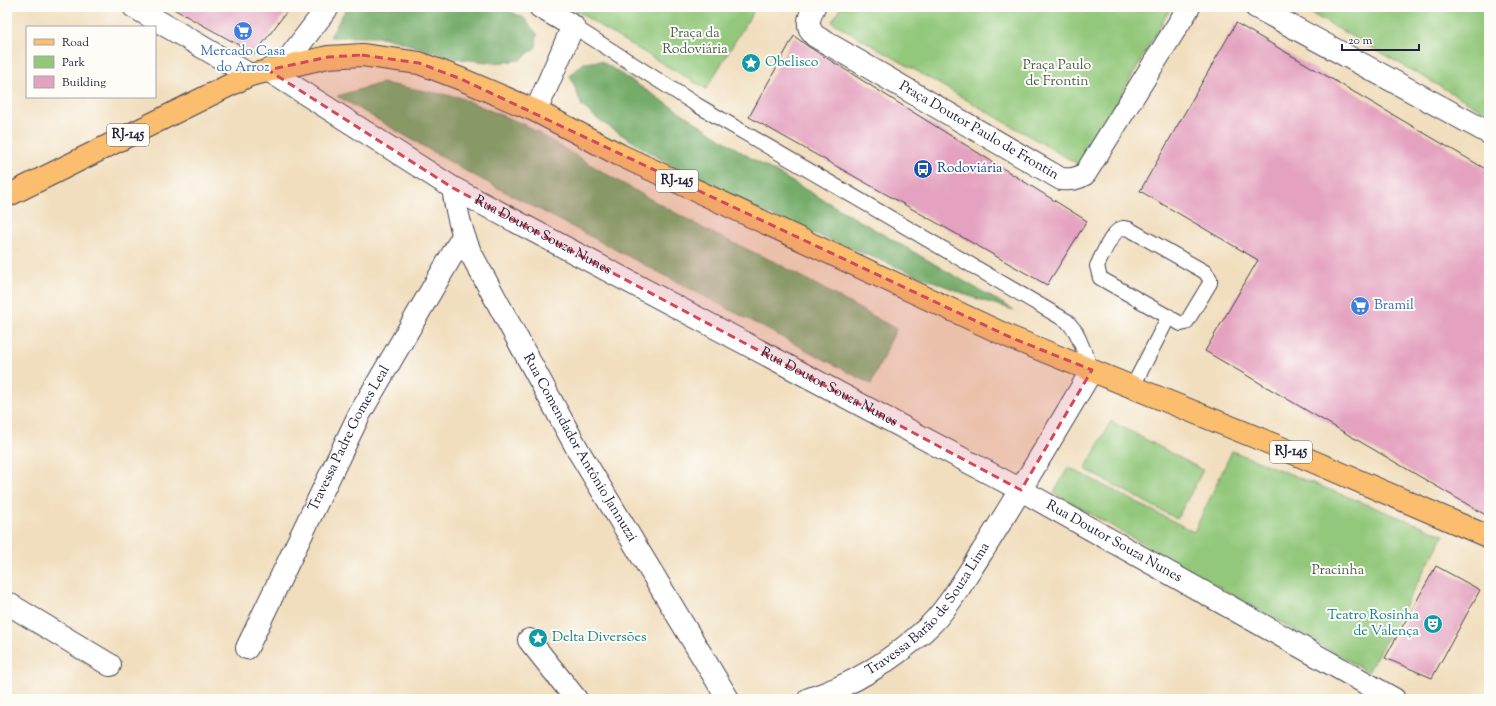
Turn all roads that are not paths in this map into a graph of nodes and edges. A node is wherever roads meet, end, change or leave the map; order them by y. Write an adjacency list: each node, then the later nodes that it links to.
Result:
1 (134, 7): 8 (street, Rua Doutor Souza Nunes)
2 (328, 7): 8 (street)
3 (540, 7): 7 (street)
4 (814, 7): 5 (street, Praça Doutor Paulo de Frontin)
5 (1189, 7)
6 (1256, 7): 10 (street)
7 (573, 26): 9 (street); 15 (lane)
8 (267, 70): 9 (main road, RJ-145); 11 (street, Rua Doutor Souza Nunes); 12 (main road, RJ-145)
9 (536, 111): 15 (main road, RJ-145)
10 (1489, 133)
11 (453, 188): 13 (street, Rua Comendador Antônio Jannuzzi); 17 (street, Rua Doutor Souza Nunes)
12 (7, 196)
13 (463, 236): 21 (street, Travessa Padre Gomes Leal); 23 (street, Rua Comendador Antônio Jannuzzi)
14 (1168, 316): 14 (lane); 16 (lane)
15 (1092, 370): 16 (main road, RJ-145); 17 (street, Travessa Barão de Souza Lima)
16 (1133, 386): 18 (main road, RJ-145)
17 (1022, 490): 25 (street, Travessa Barão de Souza Lima); 26 (street, Rua Doutor Souza Nunes)
18 (1489, 537)
19 (7, 603): 22 (street)
20 (529, 640): 24 (street)
21 (247, 648)
22 (110, 665)
23 (721, 696)
24 (576, 699)
25 (808, 699)
26 (1394, 699)

